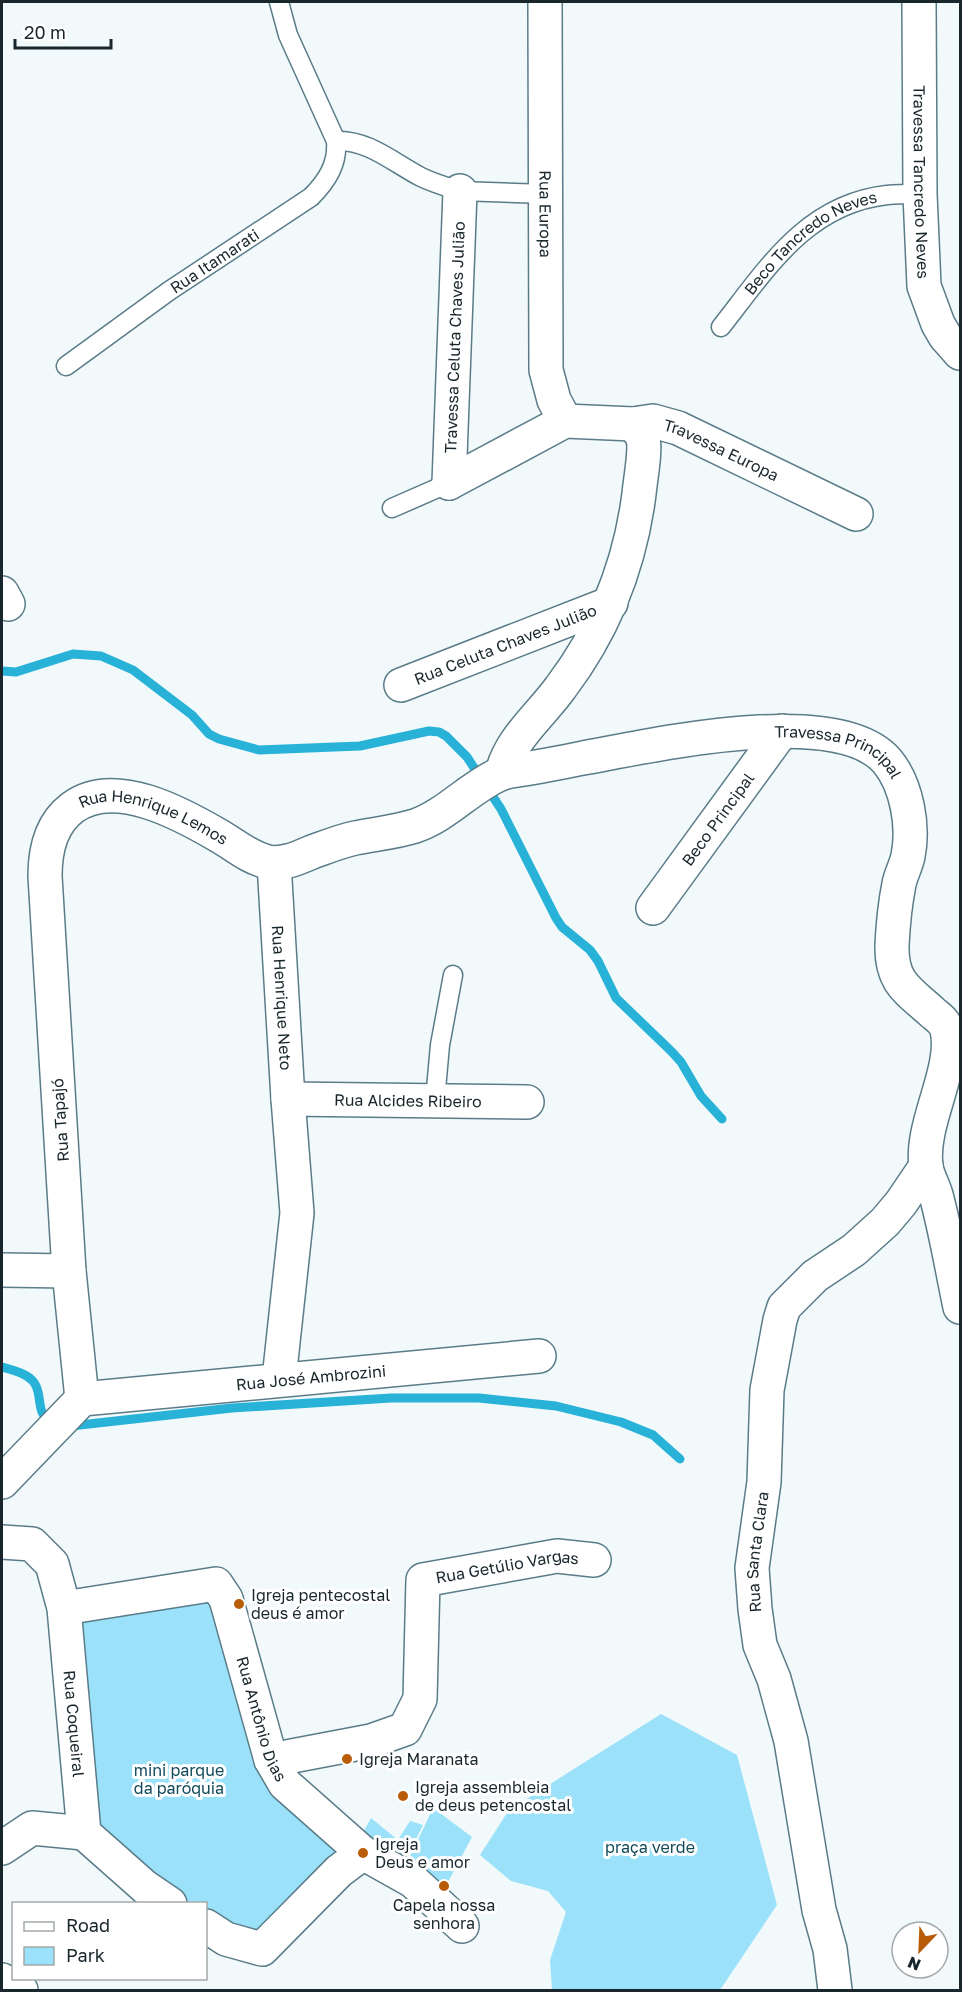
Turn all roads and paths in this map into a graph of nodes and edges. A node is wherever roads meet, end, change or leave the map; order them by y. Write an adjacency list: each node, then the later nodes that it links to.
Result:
1 (279, 2): 4 (lane)
2 (545, 2): 6 (street, Rua Europa)
3 (920, 2): 7 (street, Travessa Tancredo Neves)
4 (336, 141): 5 (lane); 10 (lane, Rua Itamarati)
5 (460, 191): 6 (lane); 13 (street, Travessa Celuta Chaves Julião)
6 (546, 194): 11 (street, Rua Europa)
7 (920, 194): 8 (lane, Beco Tancredo Neves); 9 (street, Travessa Tancredo Neves)
8 (721, 327)
9 (960, 353)
10 (66, 366)
11 (565, 421): 12 (street, Travessa Europa); 13 (street)
12 (633, 424): 15 (street, Travessa Europa); 16 (street, Rua Celuta Chaves Julião)
13 (449, 483): 14 (lane)
14 (392, 508)
15 (856, 514)
16 (611, 603): 17 (street, Rua Celuta Chaves Julião); 19 (street, Rua Celuta Chaves Julião)
17 (401, 685)
18 (782, 731): 19 (street, Travessa Principal); 22 (street, Beco Principal); 24 (street, Travessa Principal)
19 (502, 773): 21 (street)
20 (49, 842): 21 (street, Rua Henrique Lemos); 30 (street, Rua Tapajó)
21 (274, 863): 25 (street, Rua Henrique Neto)
22 (653, 908)
23 (453, 975): 26 (lane)
24 (954, 1029): 28 (street)
25 (288, 1099): 26 (street, Rua Alcides Ribeiro); 33 (street, Rua Henrique Neto)
26 (435, 1100): 27 (street, Rua Alcides Ribeiro)
27 (528, 1102)
28 (926, 1166): 31 (street); 48 (street, Rua Santa Clara)
29 (2, 1270): 30 (street)
30 (69, 1271): 34 (street, Rua Tapajó)
31 (960, 1307)
32 (539, 1356): 33 (street, Rua José Ambrozini)
33 (279, 1379): 34 (street, Rua José Ambrozini)
34 (82, 1399): 35 (street)
35 (2, 1482)
36 (2, 1542): 38 (street, Rua Coqueiral)
37 (594, 1560): 39 (street, Rua Getúlio Vargas)
38 (64, 1608): 39 (street, Rua Antônio Dias); 40 (street, Rua Coqueiral)
39 (271, 1760): 42 (street, Rua Antônio Dias)
40 (84, 1833): 41 (street); 43 (street)
41 (2, 1848)
42 (363, 1853): 44 (street, Rua Antônio Dias); 45 (street)
43 (167, 1902)
44 (462, 1926)
45 (207, 1927)
46 (2, 1980): 47 (street)
47 (21, 1990)
48 (835, 1990)

